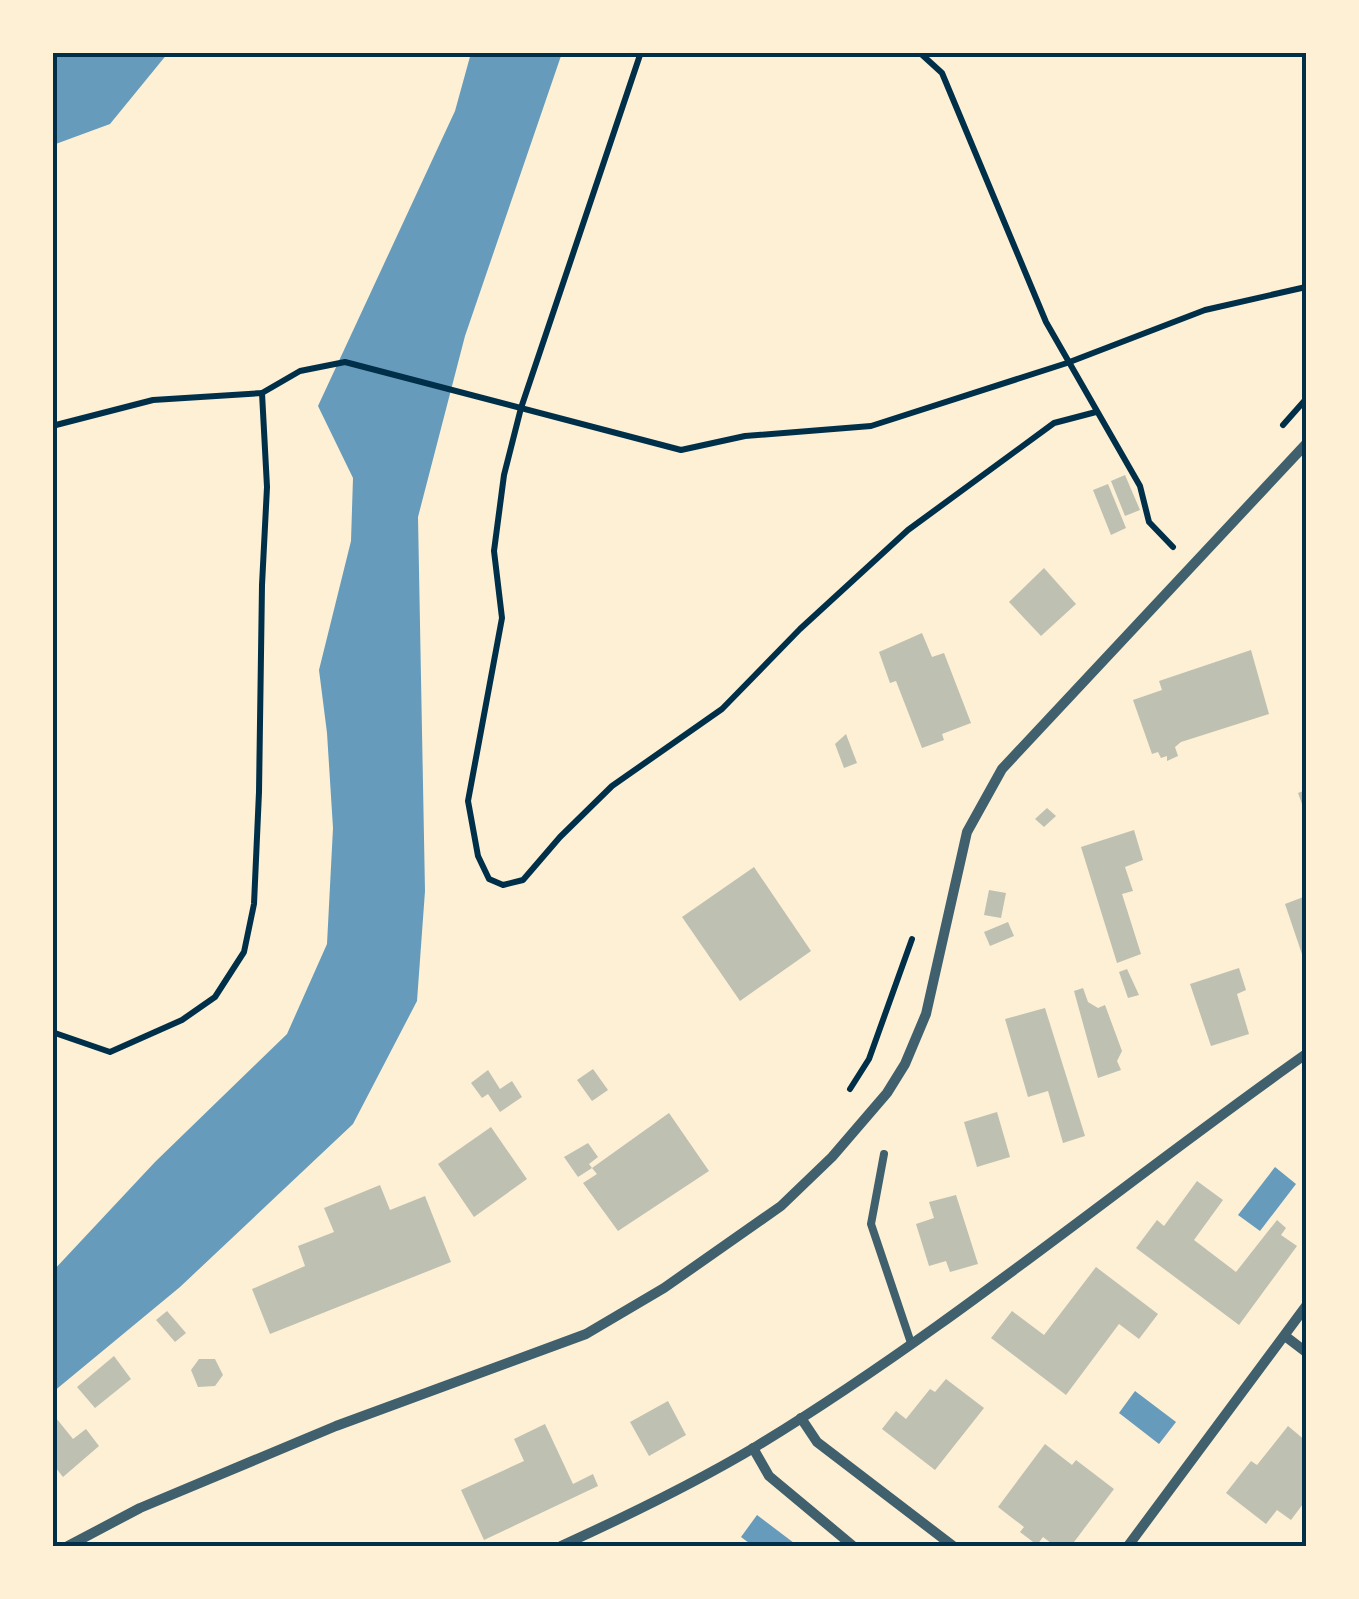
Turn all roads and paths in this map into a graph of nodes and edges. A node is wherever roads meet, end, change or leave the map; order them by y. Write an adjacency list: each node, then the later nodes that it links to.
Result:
1 (641, 52): 7 (path)
2 (920, 52): 4 (path)
3 (1306, 287): 4 (path)
4 (1068, 363): 7 (path); 8 (path)
5 (262, 393): 7 (path); 9 (path); 17 (path)
6 (1306, 399): 10 (path)
7 (522, 408): 8 (path)
8 (1096, 412): 13 (path)
9 (52, 426)
10 (1279, 428)
11 (1306, 444): 15 (street)
12 (1184, 530): 13 (path)
13 (1170, 545): 14 (path); 15 (path)
14 (1157, 559)
15 (1193, 565): 27 (street)
16 (916, 929): 19 (path)
17 (52, 1032)
18 (1306, 1054): 23 (street)
19 (840, 1105)
20 (884, 1154): 23 (lane)
21 (1306, 1306): 22 (street)
22 (1284, 1336): 24 (street); 31 (street)
23 (911, 1343): 25 (street)
24 (1306, 1352)
25 (801, 1418): 26 (street); 30 (street)
26 (753, 1448): 28 (street); 29 (street)
27 (68, 1546)
28 (561, 1546)
29 (854, 1546)
30 (952, 1546)
31 (1128, 1546)

